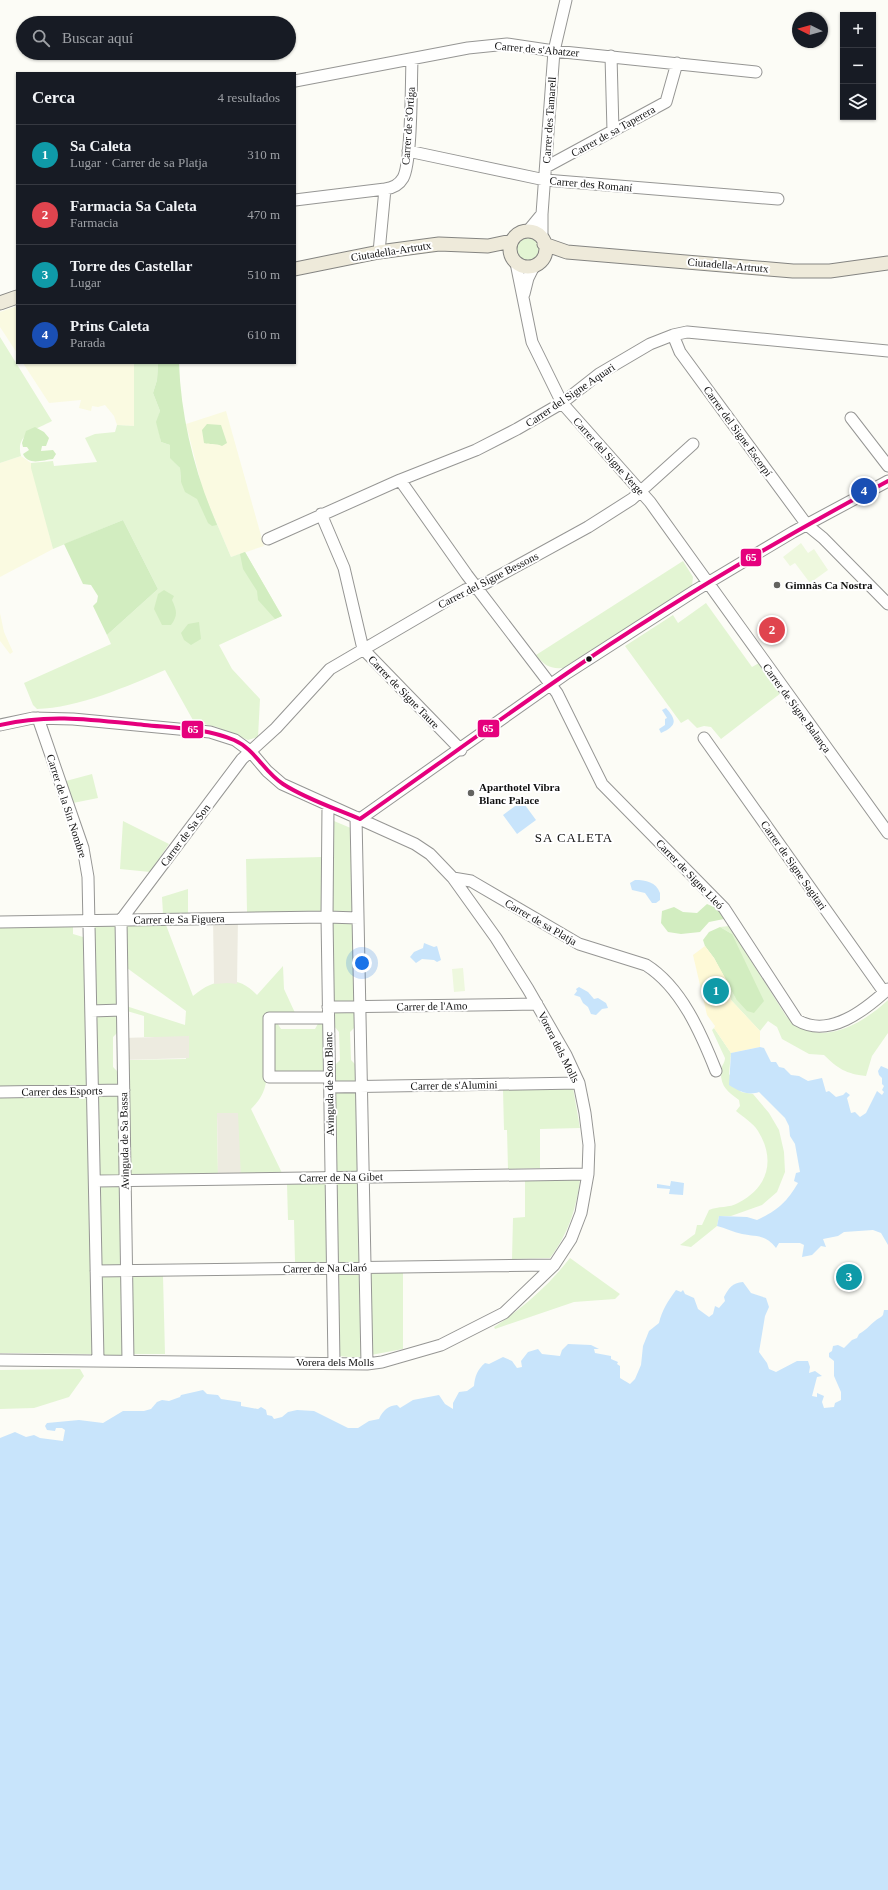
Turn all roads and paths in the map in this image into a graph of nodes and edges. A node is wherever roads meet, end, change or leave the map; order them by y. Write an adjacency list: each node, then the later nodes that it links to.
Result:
1 (566, 0): 2 (street, Carrer des Tamarell)
2 (554, 51): 3 (street, Carrer de s'Abatzer); 4 (street, Carrer de s'Abatzer); 10 (street, Carrer des Tamarell)
3 (611, 56): 5 (street, Carrer de s'Abatzer); 8 (street)
4 (412, 60): 7 (street, Carrer de s'Abatzer); 9 (street, Carrer de s'Ortiga)
5 (677, 63): 6 (street, Carrer de s'Abatzer); 8 (street, Carrer de sa Taperera)
6 (756, 72)
7 (296, 81)
8 (613, 131): 10 (street, Carrer de sa Taperera)
9 (408, 151): 11 (street, Carrer des Romaní); 12 (street, Carrer de s'Ortiga)
10 (546, 168): 11 (street, Carrer des Tamarell)
11 (545, 180): 13 (street, Carrer des Romaní); 15 (street, Carrer des Tamarell)
12 (385, 190): 14 (street); 20 (street)
13 (778, 199)
14 (296, 200)
15 (542, 214): 16 (street); 18 (street, Carrer des Tamarell)
16 (528, 231): 17 (main road); 18 (main road)
17 (512, 241): 19 (main road); 22 (main road)
18 (543, 242): 21 (main road); 23 (main road)
19 (488, 246): 20 (main road, Ciutadella-Artrutx); 22 (main road)
20 (379, 252): 25 (main road, Ciutadella-Artrutx)
21 (567, 252): 23 (main road); 24 (main road, Ciutadella-Artrutx)
22 (514, 260): 23 (main road); 27 (street, Carrer del Signe Verge)
23 (538, 262): 27 (street, Carrer del Signe Verge)
24 (888, 263)
25 (296, 269)
26 (16, 297): 28 (main road)
27 (523, 297): 31 (street, Carrer del Signe Verge)
28 (0, 303)
29 (673, 335): 30 (street, Carrer del Signe Aquari); 31 (street, Carrer del Signe Aquari); 39 (street, Carrer del Signe Escorpí)
30 (888, 351)
31 (562, 403): 35 (street, Carrer del Signe Aquari); 37 (street, Carrer del Signe Verge)
32 (851, 418): 34 (street)
33 (693, 444): 37 (street, Carrer del Signe Bessons)
34 (888, 466)
35 (400, 480): 38 (street, Carrer del Signe Aquari); 42 (street, Carrer de Signe Lleó)
36 (888, 481): 39 (street)
37 (641, 491): 41 (street, Carrer del Signe Verge); 42 (street, Carrer del Signe Bessons)
38 (321, 514): 40 (street, Carrer del Signe Aquari); 44 (street, Carrer de Signe Taure)
39 (807, 525): 41 (street); 43 (street)
40 (268, 539)
41 (708, 583): 45 (street); 53 (street, Carrer de Signe Balança)
42 (476, 586): 44 (street, Carrer del Signe Bessons); 45 (street, Carrer de Signe Lleó)
43 (888, 604)
44 (363, 649): 49 (street, Carrer del Signe Bessons); 50 (street, Carrer de Signe Taure)
45 (551, 684): 50 (street); 60 (street, Carrer de Signe Lleó)
46 (38, 718): 47 (street, Vorera dels Molls); 49 (street, Vorera dels Molls); 57 (street, Carrer de la Sin Nombre)
47 (0, 725)
48 (704, 738): 60 (street, Carrer de Signe Sagitari)
49 (250, 750): 51 (street, Vorera dels Molls); 58 (street, Carrer de Sa Son)
50 (461, 750): 52 (street)
51 (328, 806): 52 (street, Vorera dels Molls); 55 (street, Avinguda de Son Blanc)
52 (358, 818): 54 (street, Vorera dels Molls); 56 (street)
53 (888, 833)
54 (453, 878): 61 (street, Vorera dels Molls); 66 (street, Carrer de sa Platja)
55 (327, 916): 56 (street, Carrer de Sa Figuera); 58 (street, Carrer de Sa Figuera); 65 (street, Avinguda de Son Blanc)
56 (358, 918): 62 (street)
57 (90, 920): 58 (street, Carrer de Sa Figuera); 59 (street, Carrer de Sa Figuera); 64 (street)
58 (121, 920): 63 (street, Avinguda de Sa Bassa)
59 (0, 922)
60 (886, 990)
61 (537, 1004): 62 (street, Carrer de l'Amo); 68 (street, Vorera dels Molls)
62 (360, 1007): 65 (street, Carrer de l'Amo); 69 (street)
63 (122, 1010): 64 (street); 71 (street, Avinguda de Sa Bassa)
64 (92, 1011): 70 (street)
65 (328, 1012): 67 (street, Avinguda de Son Blanc); 67 (street, Carrer de l'Amo)
66 (716, 1070)
67 (330, 1082): 69 (street, Carrer de s'Alumini); 74 (street, Avinguda de Son Blanc)
68 (579, 1082): 69 (street, Carrer de s'Alumini); 73 (street, Vorera dels Molls)
69 (361, 1086): 75 (street)
70 (93, 1090): 71 (street, Carrer des Esports); 72 (street, Carrer des Esports); 77 (street)
71 (124, 1090): 76 (street, Avinguda de Sa Bassa)
72 (0, 1092)
73 (588, 1174): 75 (street, Carrer de Na Gibet); 78 (street, Vorera dels Molls)
74 (331, 1177): 75 (street, Carrer de Na Gibet); 76 (street, Carrer de Na Gibet); 80 (street, Avinguda de Son Blanc)
75 (363, 1177): 79 (street)
76 (125, 1180): 77 (street, Carrer de Na Gibet); 82 (street, Avinguda de Sa Bassa)
77 (95, 1181): 81 (street)
78 (554, 1265): 79 (street, Carrer de Na Claró); 87 (street, Vorera dels Molls)
79 (365, 1267): 80 (street, Carrer de Na Claró); 87 (street)
80 (333, 1268): 82 (street, Carrer de Na Claró); 86 (street, Avinguda de Son Blanc)
81 (96, 1271): 82 (street, Carrer de Na Claró); 84 (street)
82 (126, 1271): 85 (street, Avinguda de Sa Bassa)
83 (0, 1360): 84 (street, Vorera dels Molls)
84 (98, 1360): 85 (street, Vorera dels Molls)
85 (128, 1361): 86 (street, Vorera dels Molls)
86 (334, 1363): 87 (street, Vorera dels Molls)
87 (367, 1364)

